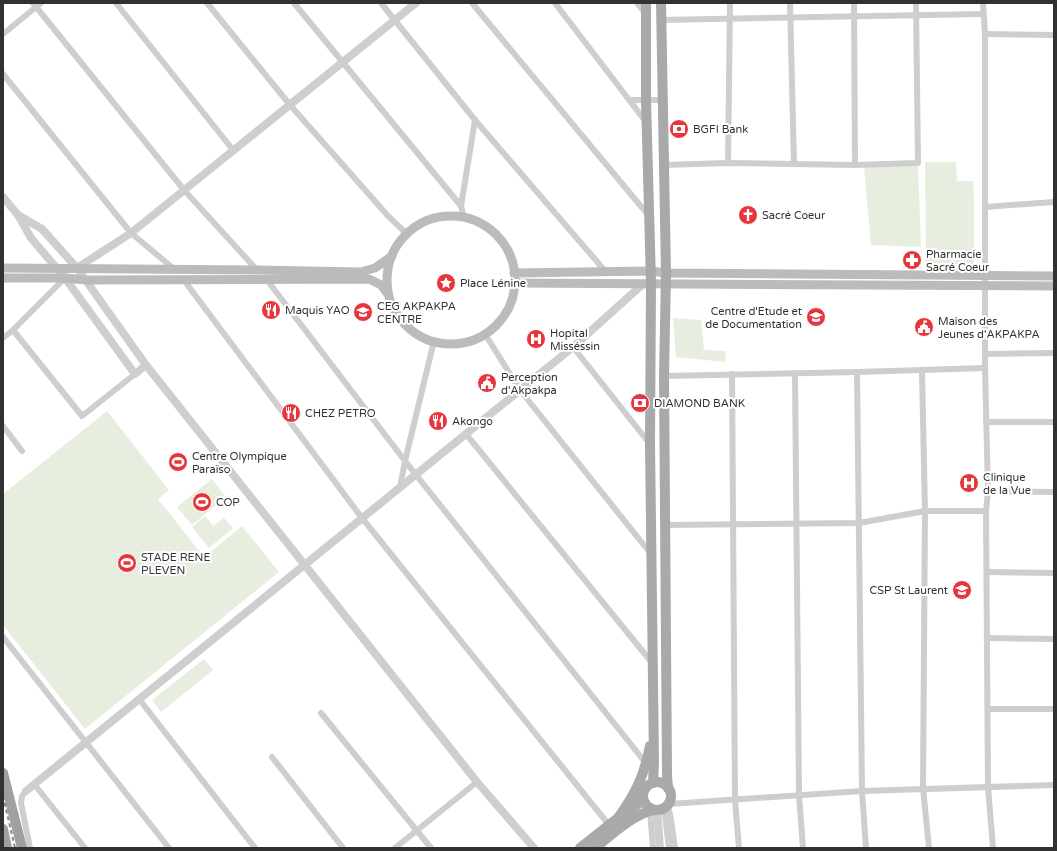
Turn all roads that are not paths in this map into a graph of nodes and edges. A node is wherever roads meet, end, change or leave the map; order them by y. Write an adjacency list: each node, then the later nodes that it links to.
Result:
1 (116, 3): 36 (street)
2 (207, 3): 33 (street)
3 (294, 3): 28 (street)
4 (381, 3): 23 (street)
5 (416, 3): 23 (street)
6 (472, 3): 48 (street)
7 (555, 3): 30 (street)
8 (637, 3): 17 (street)
9 (646, 3): 17 (main road)
10 (661, 3): 24 (main road)
11 (730, 3): 22 (street)
12 (790, 3): 21 (street)
13 (854, 3): 20 (street)
14 (916, 3): 19 (street)
15 (983, 3): 18 (street)
16 (37, 4): 25 (street); 41 (street)
17 (646, 14): 31 (main road)
18 (983, 14): 19 (street); 26 (street)
19 (916, 16): 20 (street); 40 (street)
20 (854, 17): 21 (street); 40 (street)
21 (791, 18): 22 (street); 38 (street)
22 (730, 19): 24 (street); 37 (street)
23 (395, 20): 28 (street); 34 (street)
24 (661, 20): 32 (main road)
25 (3, 34)
26 (984, 34): 27 (street); 45 (street)
27 (1054, 35)
28 (342, 62): 33 (street); 44 (street)
29 (3, 74): 49 (street)
30 (630, 100): 31 (street); 35 (street)
31 (646, 100): 32 (street); 35 (main road)
32 (662, 100): 39 (main road)
33 (290, 105): 36 (street); 50 (street)
34 (475, 120): 44 (street); 58 (street)
35 (647, 123): 48 (main road)
36 (233, 150): 41 (street)
37 (728, 163): 38 (street); 39 (street)
38 (794, 164): 40 (street)
39 (663, 165): 60 (main road)
40 (855, 165)
41 (184, 190): 49 (street); 56 (street)
42 (3, 197): 46 (street)
43 (1054, 202): 45 (street)
44 (461, 206): 47 (street)
45 (985, 207): 61 (street)
46 (18, 215): 53 (street); 54 (street)
47 (464, 217): 50 (main road); 59 (main road)
48 (650, 217): 57 (main road)
49 (131, 233): 53 (street); 55 (street)
50 (406, 234): 51 (main road)
51 (392, 256): 56 (main road); 73 (main road)
52 (3, 268): 54 (main road)
53 (77, 268): 54 (main road); 55 (main road); 66 (street)
54 (57, 269): 64 (street)
55 (174, 269): 56 (main road)
56 (257, 270)
57 (651, 271): 58 (main road); 60 (main road); 69 (main road)
58 (606, 272): 59 (main road)
59 (514, 273): 68 (main road)
60 (666, 273): 61 (main road); 70 (main road)
61 (985, 276): 62 (main road); 71 (street)
62 (1054, 276)
63 (3, 278): 64 (main road)
64 (65, 278): 66 (main road); 74 (street); 86 (street)
65 (183, 279): 66 (main road); 67 (main road); 103 (street)
66 (86, 280): 81 (street)
67 (267, 280): 73 (main road); 96 (street)
68 (514, 283): 69 (main road); 75 (main road)
69 (648, 283): 70 (main road); 78 (street); 94 (main road)
70 (666, 284): 71 (main road); 88 (main road)
71 (986, 286): 72 (main road); 80 (street)
72 (1054, 286)
73 (389, 296): 77 (main road)
74 (13, 330): 76 (street); 86 (street)
75 (485, 334): 77 (main road); 89 (street)
76 (3, 338)
77 (434, 341): 96 (street)
78 (573, 348): 89 (street); 94 (street)
79 (1054, 353): 80 (street)
80 (986, 354): 82 (street)
81 (146, 365): 86 (street); 109 (street)
82 (985, 368): 83 (street); 90 (street)
83 (922, 370): 84 (street); 101 (street)
84 (857, 372): 85 (street); 105 (street)
85 (795, 373): 87 (street); 104 (street)
86 (135, 374)
87 (732, 374): 88 (street); 106 (street)
88 (664, 376): 107 (main road)
89 (520, 390): 93 (street); 108 (street)
90 (986, 422): 91 (street); 99 (street)
91 (1054, 422)
92 (3, 426): 95 (street)
93 (466, 434): 97 (street); 115 (street)
94 (650, 444): 108 (main road)
95 (22, 451)
96 (405, 461): 97 (street); 98 (street)
97 (416, 475): 98 (street); 123 (street)
98 (400, 487): 103 (street)
99 (988, 491): 100 (street); 102 (street)
100 (1054, 492)
101 (925, 511): 102 (street); 105 (street); 131 (street)
102 (986, 511): 110 (street)
103 (362, 518): 109 (street); 139 (street)
104 (796, 523): 105 (street); 106 (street); 134 (street)
105 (859, 523): 133 (street)
106 (733, 524): 107 (street); 136 (street)
107 (665, 525): 130 (main road)
108 (652, 554): 115 (main road)
109 (304, 565): 116 (street); 125 (street)
110 (987, 572): 111 (street); 113 (street)
111 (1054, 573)
112 (3, 637): 121 (street)
113 (987, 638): 114 (street); 117 (street)
114 (1054, 639)
115 (653, 664): 120 (main road)
116 (139, 699): 121 (street); 147 (street)
117 (988, 709): 118 (street); 129 (street)
118 (1054, 709)
119 (321, 713): 141 (street)
120 (653, 718): 123 (main road); 126 (main road)
121 (86, 742): 127 (street); 146 (street)
122 (272, 757): 148 (street)
123 (645, 762): 138 (main road)
124 (3, 772): 143 (highway)
125 (477, 782): 141 (street); 151 (street)
126 (653, 783): 130 (main road); 135 (main road)
127 (34, 784): 132 (street); 145 (street)
128 (1054, 785): 129 (street)
129 (988, 787): 131 (street); 162 (street)
130 (668, 788): 137 (main road)
131 (923, 788): 133 (street); 161 (street)
132 (26, 791): 144 (street)
133 (862, 791): 134 (street); 160 (street)
134 (798, 795): 136 (street); 159 (street)
135 (644, 797): 137 (main road); 138 (main road)
136 (735, 800): 137 (street); 158 (street)
137 (660, 808): 153 (main road); 154 (street); 155 (street); 156 (street); 157 (street)
138 (618, 818): 139 (main road)
139 (609, 825): 152 (main road)
140 (3, 829): 142 (highway)
141 (417, 830): 149 (street); 150 (street)
142 (7, 848)
143 (22, 848)
144 (30, 848)
145 (85, 848)
146 (169, 848)
147 (256, 848)
148 (343, 848)
149 (395, 848)
150 (431, 848)
151 (534, 848)
152 (580, 848)
153 (595, 848)
154 (653, 848)
155 (660, 848)
156 (670, 848)
157 (675, 848)
158 (739, 848)
159 (803, 848)
160 (866, 848)
161 (929, 848)
162 (993, 848)

